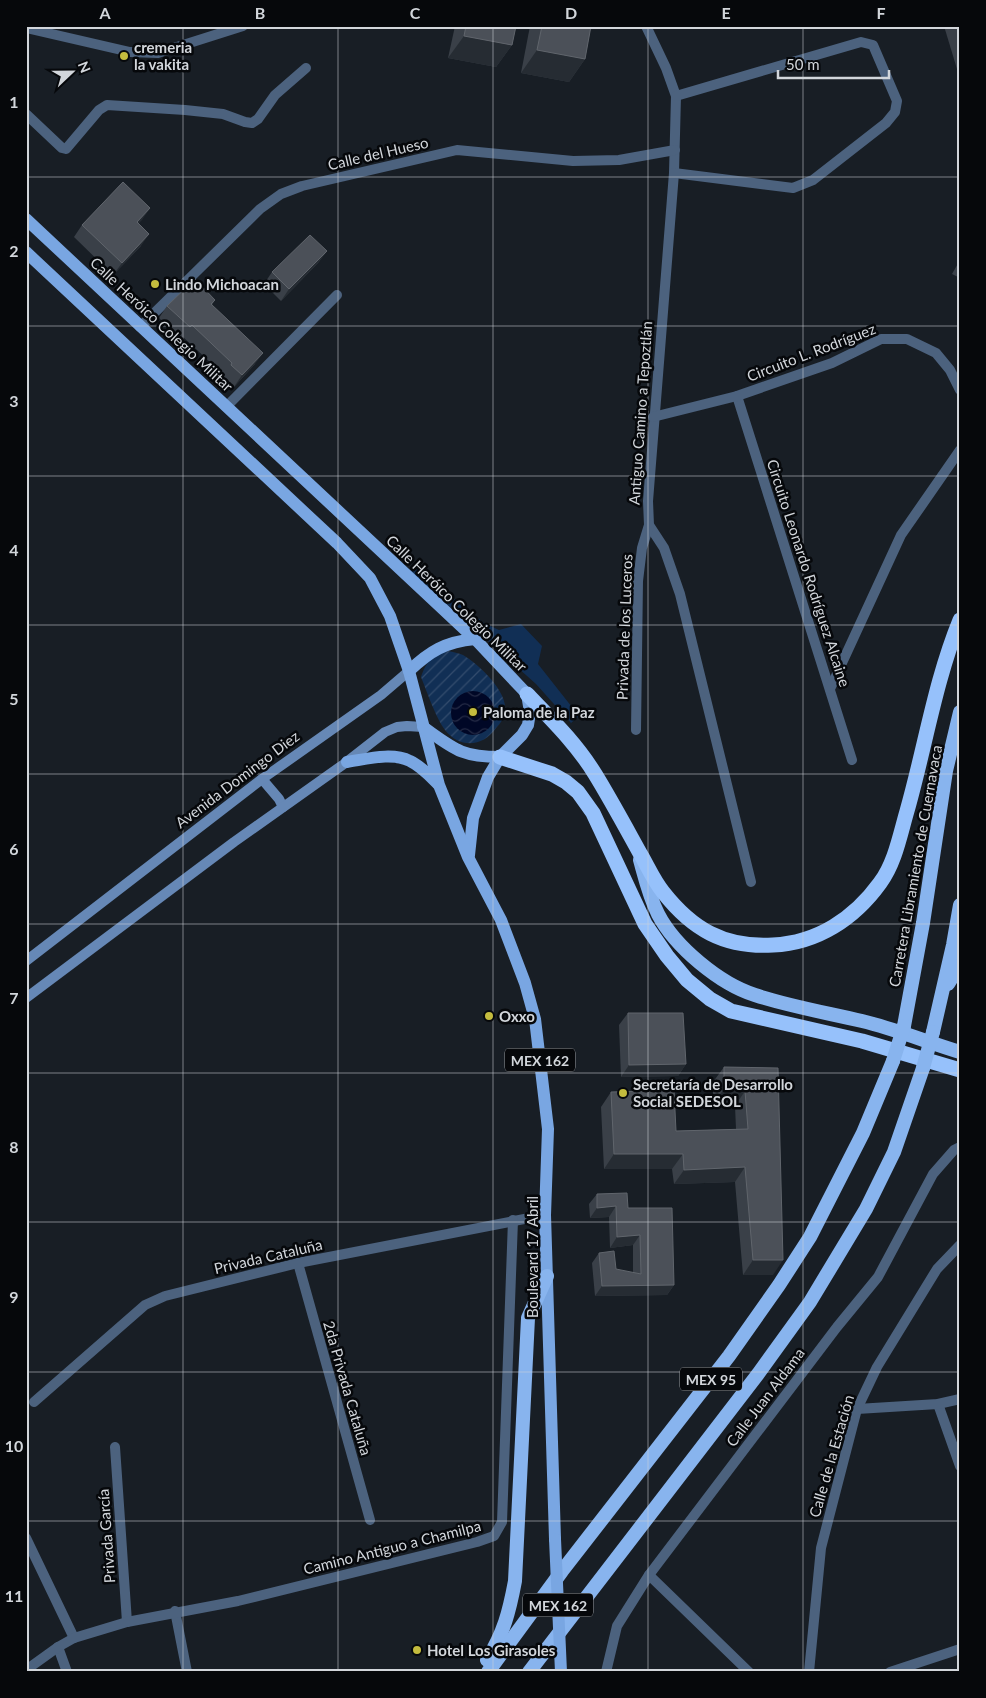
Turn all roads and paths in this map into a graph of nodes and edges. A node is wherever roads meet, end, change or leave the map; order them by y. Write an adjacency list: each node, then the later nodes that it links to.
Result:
1 (243, 26): 3 (street)
2 (646, 26): 5 (street, Antiguo Camino a Tepoztlán)
3 (26, 29)
4 (306, 68): 6 (street)
5 (676, 96): 7 (street, Antiguo Camino a Tepoztlán); 8 (street)
6 (26, 114)
7 (675, 150): 8 (street, Antiguo Camino a Tepoztlán); 12 (street, Calle del Hueso)
8 (674, 173): 16 (street, Antiguo Camino a Tepoztlán)
9 (26, 219): 12 (main road, Calle Heróico Colegio Militar)
10 (26, 252): 21 (main road)
11 (337, 295): 15 (street)
12 (140, 327): 15 (main road, Calle Heróico Colegio Militar)
13 (960, 390): 14 (street, Circuito L. Rodríguez)
14 (737, 396): 16 (street, Circuito L. Rodríguez); 22 (street, Circuito Leonardo Rodríguez Alcaine)
15 (226, 407): 20 (main road, Calle Heróico Colegio Militar)
16 (654, 417): 18 (street, Antiguo Camino a Tepoztlán)
17 (960, 450): 22 (street)
18 (649, 525): 26 (street, Privada de los Luceros); 35 (street, Antiguo Camino a Tepoztlán)
19 (960, 620): 33 (highway)
20 (475, 639): 21 (main road, Avenida Domingo Diez); 23 (main road, Calle Heróico Colegio Militar)
21 (409, 671): 25 (main road); 30 (main road, Avenida Domingo Diez)
22 (830, 689): 28 (street, Circuito Leonardo Rodríguez Alcaine)
23 (526, 694): 27 (main road, Calle Heróico Colegio Militar); 33 (highway)
24 (960, 712): 67 (highway, Carretera Libramiento de Cuernavaca / MEX 95, bridge)
25 (423, 727): 27 (main road); 29 (main road); 31 (main road, Boulevard 17 Abril / MEX 162)
26 (636, 730)
27 (500, 757): 34 (main road); 42 (highway)
28 (852, 760)
29 (347, 762): 31 (main road); 32 (main road)
30 (262, 779): 32 (main road); 37 (main road, Avenida Domingo Diez)
31 (439, 785): 34 (main road, Boulevard 17 Abril / MEX 162)
32 (283, 807): 40 (main road)
33 (636, 845): 41 (highway)
34 (468, 857): 44 (main road, Boulevard 17 Abril / MEX 162)
35 (751, 882)
36 (960, 905): 39 (highway, MEX 95)
37 (26, 961)
38 (960, 965): 39 (highway)
39 (943, 990): 68 (highway, MEX 95, bridge)
40 (26, 998)
41 (960, 1052)
42 (960, 1070)
43 (960, 1147): 57 (street, Calle Juan Aldama)
44 (546, 1215): 45 (street, Privada Cataluña); 48 (main road, Boulevard 17 Abril / MEX 162)
45 (513, 1220): 47 (street, Privada Cataluña); 58 (street, Camino Antiguo a Chamilpa)
46 (960, 1245): 52 (street, Calle de la Estación)
47 (298, 1263): 50 (street, Privada Cataluña); 55 (street, 2da Privada Cataluña)
48 (547, 1276): 66 (highway); 69 (main road, Boulevard 17 Abril / MEX 162, bridge)
49 (960, 1399): 51 (street)
50 (34, 1402)
51 (938, 1404): 52 (street); 54 (street)
52 (857, 1409): 72 (street, Calle de la Estación)
53 (115, 1447): 59 (street, Privada García)
54 (960, 1466)
55 (370, 1520)
56 (26, 1538): 60 (street)
57 (649, 1575): 70 (street, Calle Juan Aldama); 71 (street)
58 (175, 1611): 59 (street, Camino Antiguo a Chamilpa); 65 (street)
59 (127, 1622): 60 (street, Camino Antiguo a Chamilpa)
60 (74, 1638): 61 (street, Camino Antiguo a Chamilpa)
61 (58, 1646): 63 (street, Camino Antiguo a Chamilpa); 64 (street)
62 (960, 1649): 73 (street)
63 (26, 1670)
64 (67, 1672)
65 (187, 1672)
66 (480, 1672)
67 (488, 1672)
68 (529, 1672)
69 (561, 1672)
70 (606, 1672)
71 (749, 1672)
72 (808, 1672)
73 (890, 1672)

